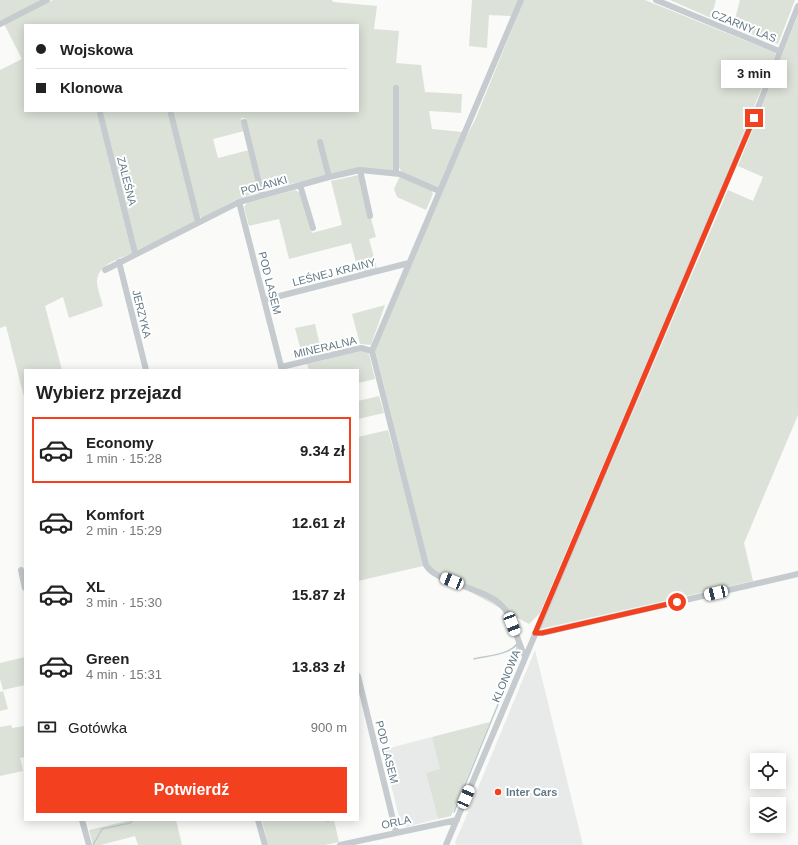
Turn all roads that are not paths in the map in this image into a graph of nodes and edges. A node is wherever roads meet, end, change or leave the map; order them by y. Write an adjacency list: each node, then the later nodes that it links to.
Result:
1 (47, 0): 5 (street)
2 (521, 0): 16 (street)
3 (656, 0): 6 (street, CZARNY LAS)
4 (798, 6): 6 (street, CZARNY LAS)
5 (0, 24)
6 (779, 51): 33 (street, KLONOWA)
7 (396, 88): 13 (street)
8 (100, 113): 22 (street, ZALEŚNA)
9 (171, 114): 20 (street)
10 (244, 122): 17 (street)
11 (320, 142): 14 (street)
12 (360, 170): 13 (street, POLANKI); 14 (street, POLANKI); 19 (street)
13 (396, 173): 16 (street, POLANKI)
14 (329, 177): 15 (street, POLANKI)
15 (300, 185): 17 (street, POLANKI); 21 (street)
16 (439, 191): 24 (street)
17 (262, 195): 18 (street, POLANKI)
18 (239, 202): 20 (street, POLANKI); 26 (street, POD LASEM)
19 (370, 216)
20 (198, 222): 22 (street, POLANKI)
21 (313, 228)
22 (135, 253): 23 (street, POLANKI)
23 (119, 262): 25 (street, POLANKI); 28 (street, JERZYKA)
24 (409, 263): 26 (street, LEŚNEJ KRAINY); 27 (street)
25 (105, 270)
26 (264, 300): 29 (street, POD LASEM)
27 (372, 351): 29 (street, MINERALNA); 34 (street)
28 (146, 369)
29 (282, 369)
30 (21, 570): 32 (street)
31 (798, 574): 33 (street)
32 (24, 584)
33 (535, 633): 34 (street, KLONOWA)
34 (525, 656): 36 (street, KLONOWA)
35 (359, 680): 39 (street, POD LASEM)
36 (457, 820): 39 (street, ORLA); 43 (street, KLONOWA)
37 (82, 821): 40 (street)
38 (258, 821): 41 (street)
39 (396, 832): 42 (street, ORLA)
40 (89, 845)
41 (265, 845)
42 (340, 845)
43 (446, 845)

